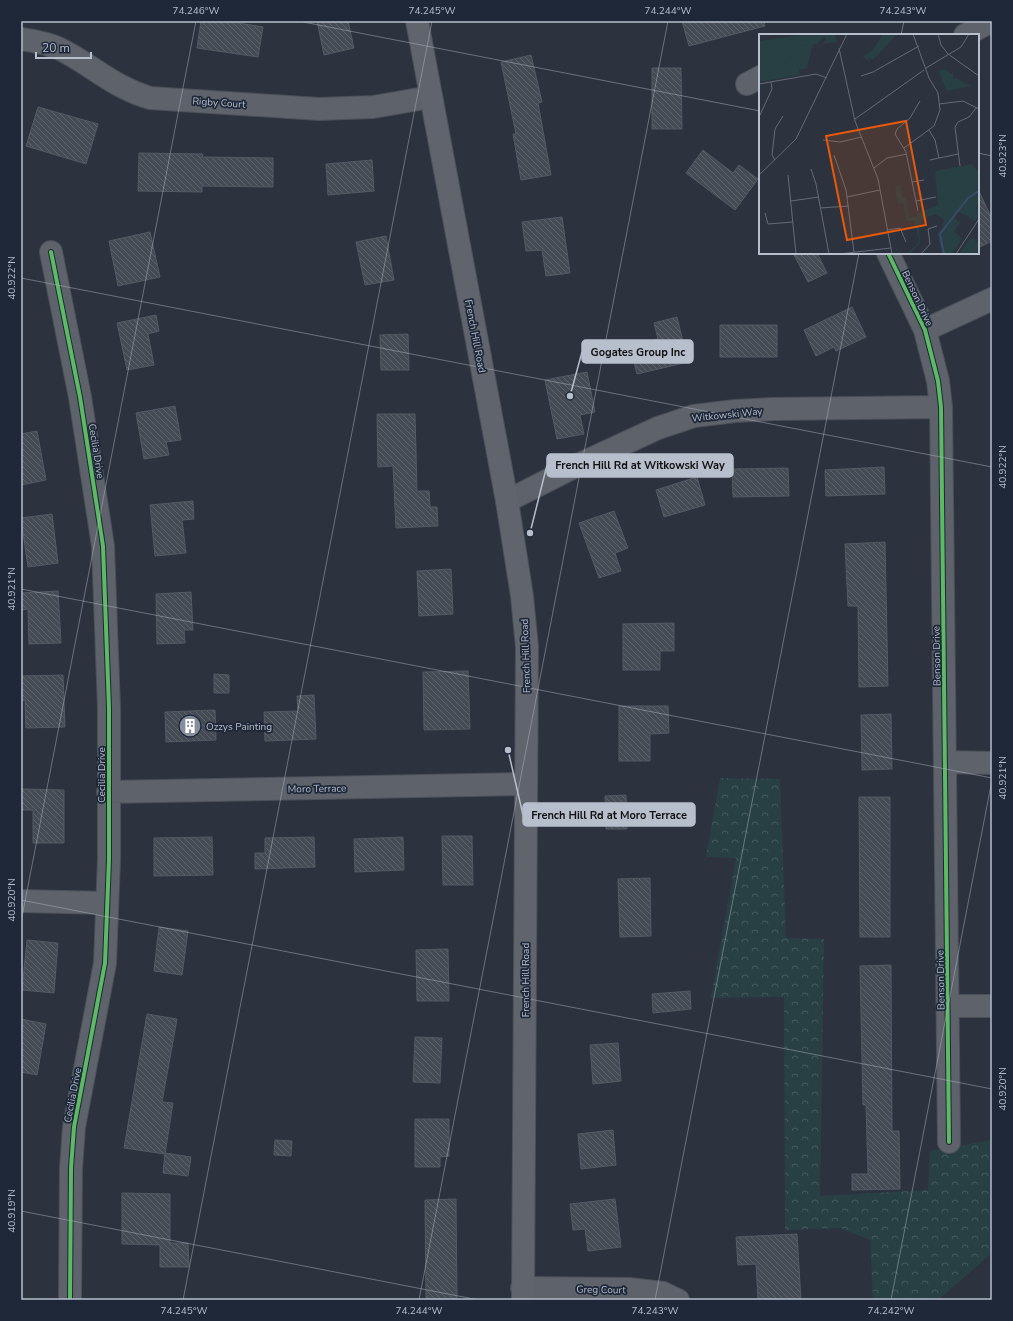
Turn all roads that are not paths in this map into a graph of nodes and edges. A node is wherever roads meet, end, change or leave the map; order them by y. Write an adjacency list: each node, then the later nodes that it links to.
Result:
1 (417, 21): 5 (main road, French Hill Road)
2 (992, 22): 3 (street)
3 (966, 34)
4 (21, 39): 5 (street, Rigby Court)
5 (431, 97): 11 (main road, French Hill Road)
6 (51, 252): 15 (street, Cecilia Drive)
7 (888, 254): 9 (street, Benson Drive)
8 (992, 298): 9 (street)
9 (925, 330): 10 (street, Benson Drive)
10 (941, 408): 11 (street, Witkowski Way); 12 (street, Benson Drive)
11 (508, 501): 14 (main road, French Hill Road)
12 (946, 762): 13 (street); 18 (street, Benson Drive)
13 (992, 763)
14 (526, 784): 15 (street, Moro Terrace); 21 (main road, French Hill Road)
15 (108, 792): 17 (street, Cecilia Drive)
16 (21, 901): 17 (street)
17 (107, 903): 22 (street, Cecilia Drive)
18 (948, 1006): 19 (street); 20 (street, Benson Drive)
19 (992, 1006)
20 (949, 1142)
21 (522, 1294): 23 (street, Greg Court)
22 (70, 1300)
23 (678, 1300)

